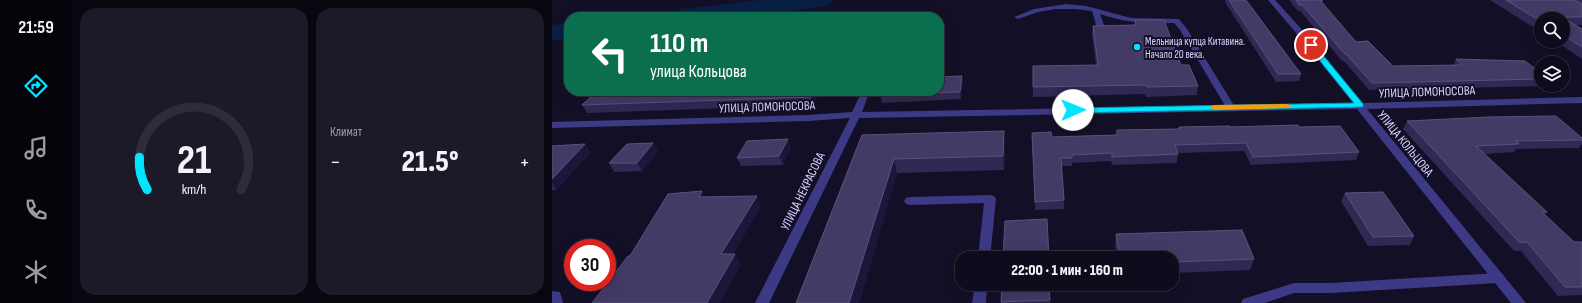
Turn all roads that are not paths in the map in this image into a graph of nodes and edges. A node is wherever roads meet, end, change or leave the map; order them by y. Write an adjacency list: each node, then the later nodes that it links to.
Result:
1 (1272, 0): 7 (street, УЛИЦА КОЛЬЦОВА)
2 (1095, 10): 3 (street); 4 (street); 8 (street)
3 (1018, 17)
4 (1101, 28)
5 (864, 96): 9 (street, УЛИЦА НЕКРАСОВА)
6 (1582, 100): 7 (street, УЛИЦА ЛОМОНОСОВА)
7 (1360, 106): 8 (street, УЛИЦА ЛОМОНОСОВА); 13 (street, УЛИЦА КОЛЬЦОВА)
8 (1230, 107): 9 (street, УЛИЦА ЛОМОНОСОВА)
9 (856, 115): 10 (street, УЛИЦА ЛОМОНОСОВА); 17 (street, УЛИЦА НЕКРАСОВА)
10 (552, 125)
11 (910, 201): 12 (street)
12 (985, 251)
13 (1498, 278): 19 (street); 20 (street, УЛИЦА КОЛЬЦОВА)
14 (980, 291): 18 (street)
15 (552, 296): 16 (street)
16 (556, 303)
17 (762, 303)
18 (979, 303)
19 (1248, 303)
20 (1519, 303)

